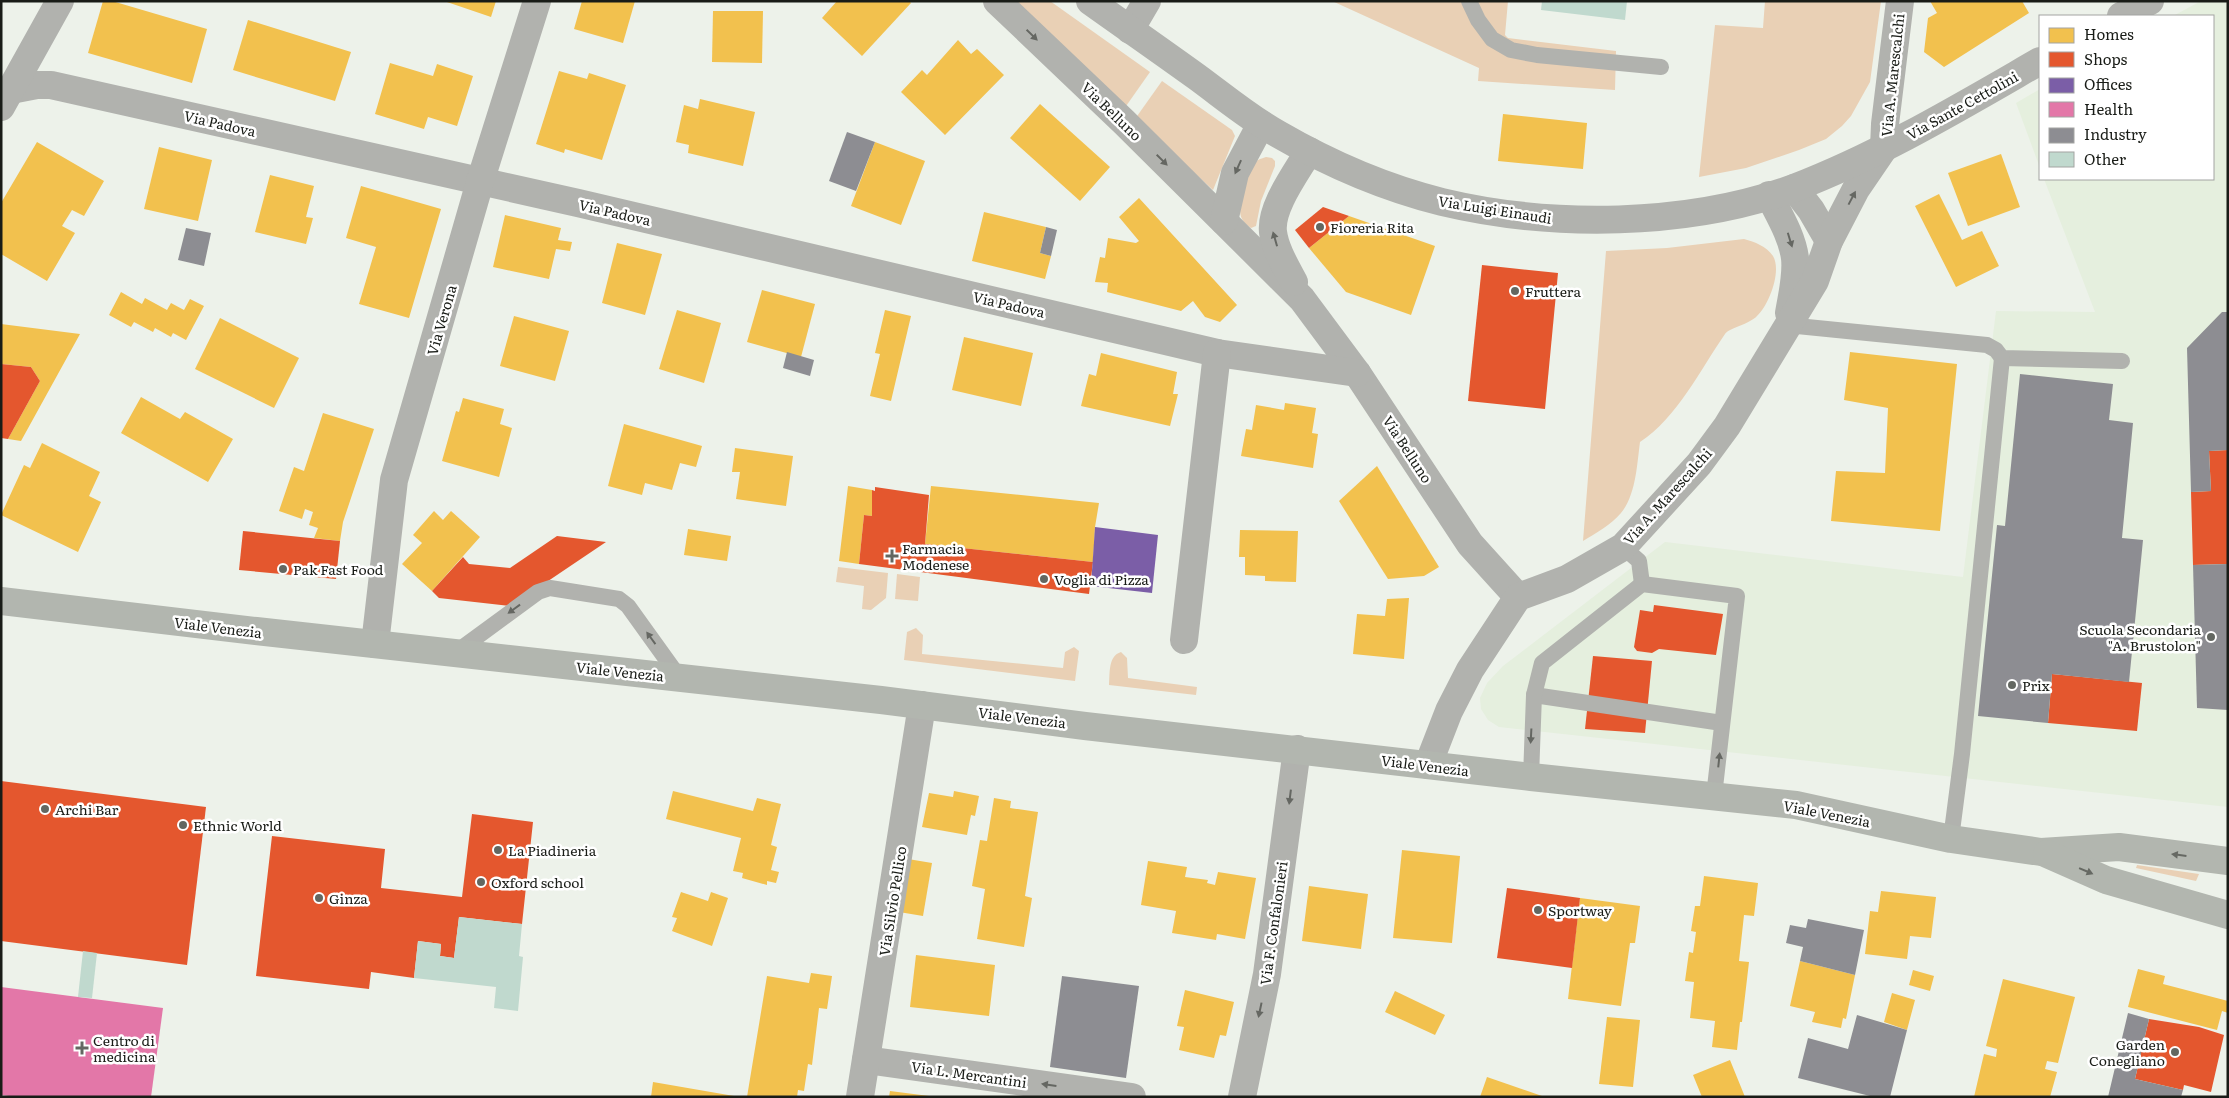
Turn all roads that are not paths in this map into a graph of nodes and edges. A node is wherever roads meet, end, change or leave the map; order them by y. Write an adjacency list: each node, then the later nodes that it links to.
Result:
1 (60, 1): 13 (street)
2 (537, 1): 17 (street, Via Verona)
3 (997, 1): 19 (street, Via Belluno, one-way to 19)
4 (1090, 1): 10 (street, Via Luigi Einaudi)
5 (1148, 1): 10 (street)
6 (1470, 1): 12 (lane)
7 (1900, 1): 15 (street, Via A. Marescalchi)
8 (2150, 1): 9 (street)
9 (2123, 15)
10 (1130, 30): 14 (street, Via Luigi Einaudi)
11 (2039, 62): 15 (street, Via Sante Cettolini)
12 (1661, 68)
13 (6, 98): 17 (street, Via Padova)
14 (1261, 124): 16 (street, Via Luigi Einaudi); 19 (street, one-way to 19)
15 (1884, 148): 18 (street, Via Luigi Einaudi); 20 (street, one-way to 15)
16 (1309, 151): 18 (street, Via Luigi Einaudi); 21 (street, Via Belluno, one-way to 16)
17 (480, 182): 23 (street, Via Padova); 32 (street, Via Verona)
18 (1782, 192): 20 (street); 22 (street, Via A. Marescalchi, one-way to 22)
19 (1224, 221): 21 (street, Via Belluno)
20 (1829, 241): 22 (street)
21 (1302, 299): 26 (street, Via Belluno)
22 (1787, 326): 24 (lane); 27 (street, Via A. Marescalchi)
23 (1217, 353): 26 (street, Via Padova); 31 (street)
24 (2002, 358): 25 (lane); 42 (lane)
25 (2122, 361)
26 (1358, 373): 29 (street, Via Belluno)
27 (1623, 546): 28 (lane); 29 (street, Via A. Marescalchi)
28 (1642, 584): 35 (lane); 37 (lane)
29 (1518, 597): 39 (street)
30 (1, 601): 32 (main road, Viale Venezia)
31 (1184, 640)
32 (375, 644): 33 (main road, Viale Venezia)
33 (455, 653): 34 (main road, Viale Venezia); 34 (lane, one-way to 33)
34 (679, 677): 36 (main road, Viale Venezia)
35 (1534, 695): 37 (lane); 40 (lane, one-way to 40)
36 (922, 705): 38 (main road, Viale Venezia); 46 (street, Via Silvio Pellico)
37 (1722, 723): 41 (lane, one-way to 37)
38 (1297, 749): 39 (main road, Viale Venezia); 49 (street, Via F. Confalonieri, one-way to 49)
39 (1428, 765): 40 (main road, Viale Venezia)
40 (1530, 777): 41 (main road, Viale Venezia)
41 (1714, 796): 42 (main road, Viale Venezia)
42 (1951, 839): 43 (main road, Viale Venezia)
43 (2041, 852): 44 (main road, one-way to 43); 45 (main road, one-way to 45)
44 (2228, 861)
45 (2228, 916)
46 (866, 1060): 47 (street, Via Silvio Pellico); 48 (street, Via L. Mercantini, one-way to 46)
47 (860, 1097)
48 (1132, 1097)
49 (1242, 1097)

